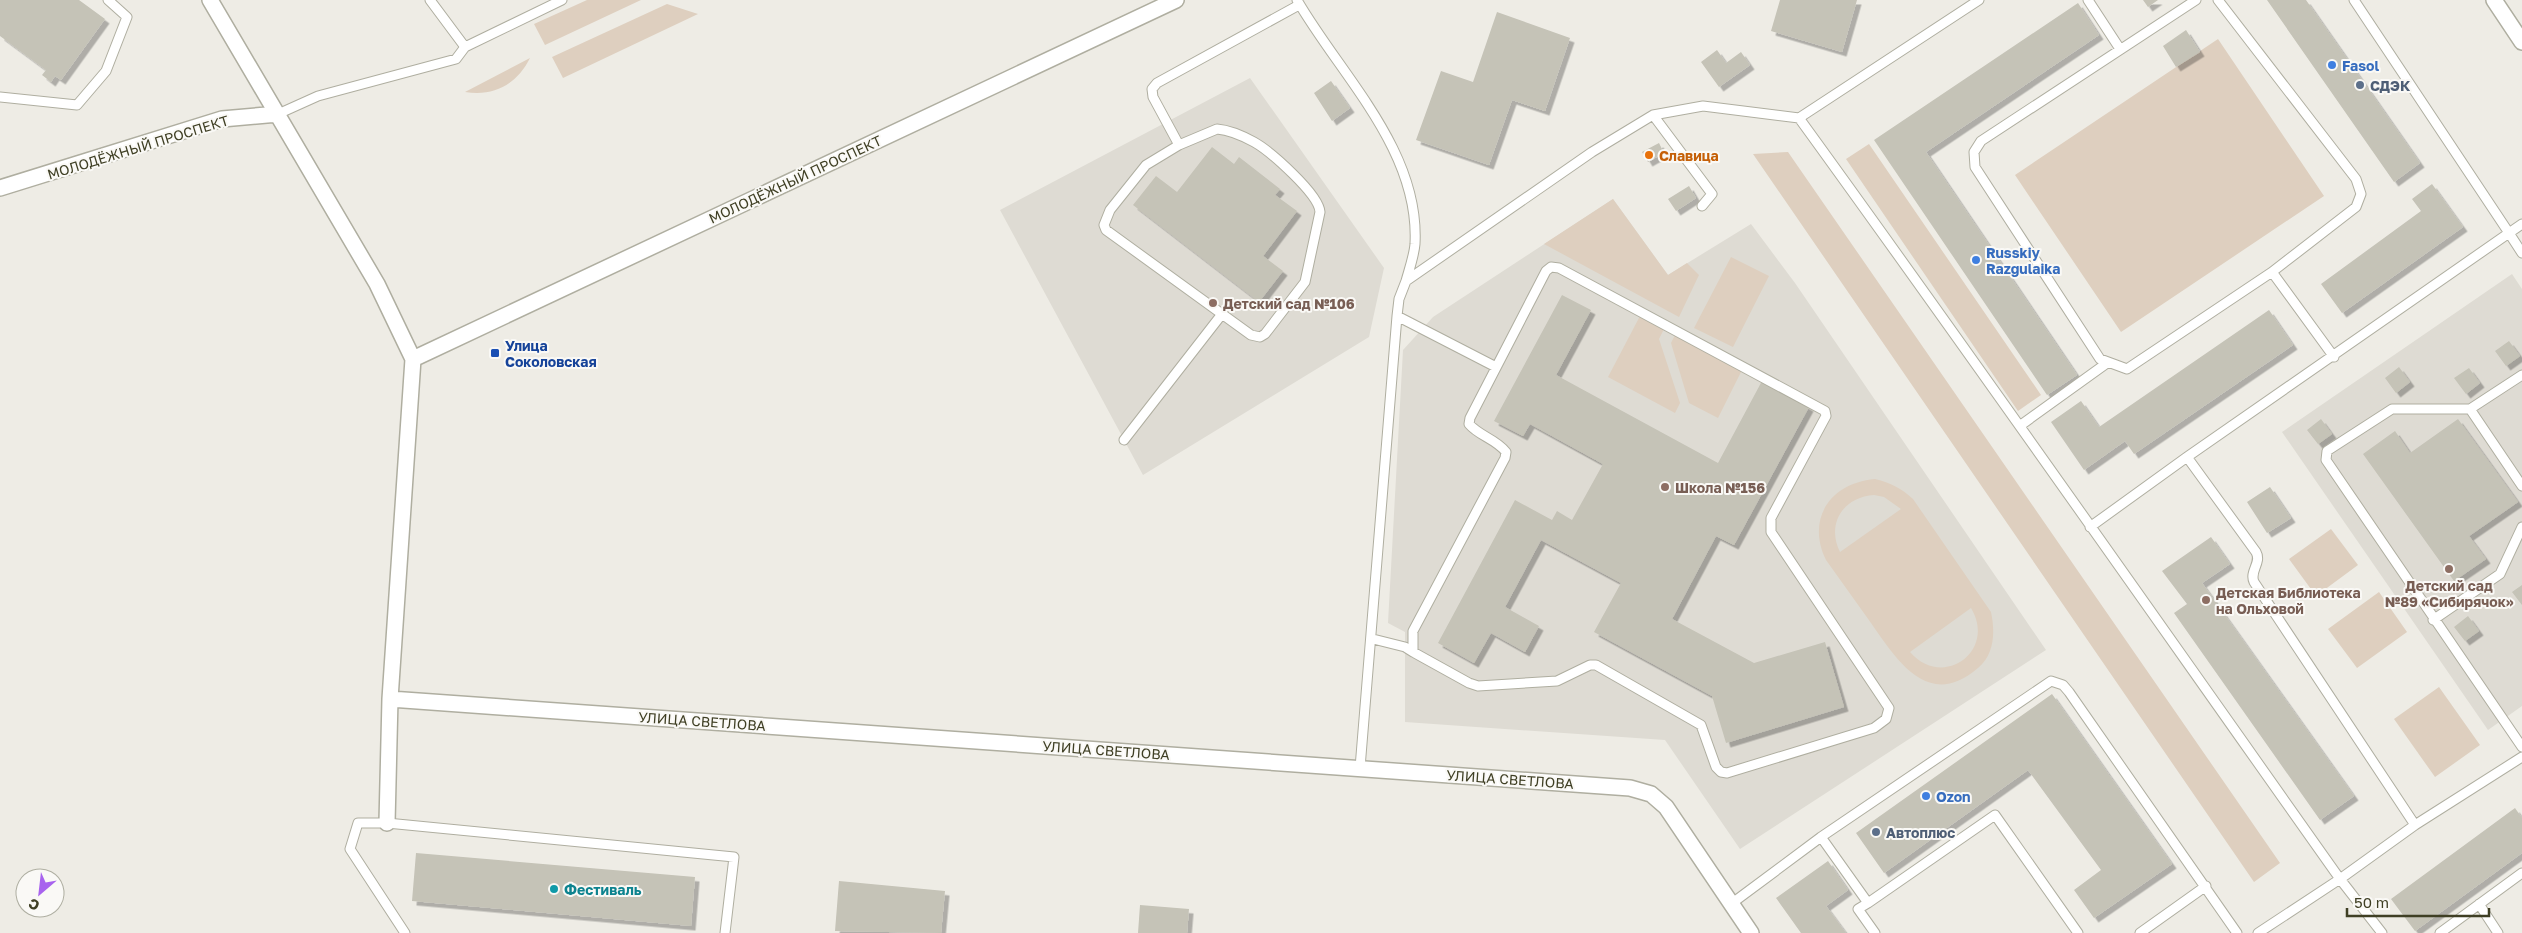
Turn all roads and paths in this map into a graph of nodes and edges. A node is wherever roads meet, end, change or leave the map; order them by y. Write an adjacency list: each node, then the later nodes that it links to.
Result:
1 (108, 0): 16 (lane)
2 (210, 0): 17 (street)
3 (430, 0): 14 (lane)
4 (562, 0): 14 (lane)
5 (1176, 0): 31 (street, МОЛОДЁЖНЫЙ ПРОСПЕКТ)
6 (1979, 0): 19 (lane)
7 (2088, 0): 15 (lane)
8 (2196, 0): 15 (lane)
9 (2218, 0): 26 (lane)
10 (2354, 0): 24 (lane)
11 (2494, 0): 13 (street)
12 (1298, 3): 20 (lane); 27 (lane)
13 (2522, 42)
14 (465, 47): 17 (lane)
15 (2120, 49): 32 (lane)
16 (0, 96)
17 (278, 114): 21 (street, МОЛОДЁЖНЫЙ ПРОСПЕКТ); 31 (street)
18 (1654, 115): 19 (lane); 22 (lane); 27 (lane)
19 (1799, 118): 36 (lane)
20 (1179, 146): 28 (lane); 28 (lane)
21 (0, 188)
22 (1702, 206)
23 (2522, 224): 24 (lane)
24 (2508, 233): 25 (lane); 30 (lane)
25 (2522, 253)
26 (2272, 272): 30 (lane); 32 (lane)
27 (1406, 281): 29 (lane)
28 (1222, 314): 37 (lane)
29 (1397, 316): 33 (lane); 43 (lane)
30 (2334, 356): 38 (lane)
31 (413, 359): 45 (street)
32 (2107, 363): 36 (lane)
33 (1496, 367): 44 (lane); 44 (lane)
34 (2522, 375): 35 (lane)
35 (2470, 409): 39 (lane); 42 (lane)
36 (2021, 425): 40 (lane)
37 (1124, 440)
38 (2187, 457): 40 (lane); 50 (lane)
39 (2522, 486)
40 (2090, 527): 53 (lane)
41 (2522, 527): 42 (lane)
42 (2433, 620): 46 (lane)
43 (1372, 639): 44 (lane); 48 (lane)
44 (1413, 652)
45 (390, 699): 48 (street, УЛИЦА СВЕТЛОВА); 49 (street)
46 (2522, 747)
47 (2522, 757): 50 (lane)
48 (1360, 768): 56 (street, УЛИЦА СВЕТЛОВА)
49 (387, 823): 58 (lane); 59 (lane)
50 (2415, 825): 53 (lane)
51 (1821, 837): 54 (lane); 55 (lane); 56 (lane)
52 (2522, 873): 57 (lane)
53 (2340, 879): 65 (lane); 66 (lane)
54 (2206, 886): 63 (lane); 64 (lane)
55 (1868, 903): 61 (lane); 62 (lane)
56 (1731, 904): 60 (street, УЛИЦА СВЕТЛОВА)
57 (2479, 904): 67 (lane); 68 (lane)
58 (405, 933)
59 (725, 933)
60 (1751, 933)
61 (1875, 933)
62 (2078, 933)
63 (2140, 933)
64 (2237, 933)
65 (2258, 933)
66 (2382, 933)
67 (2440, 933)
68 (2498, 933)

